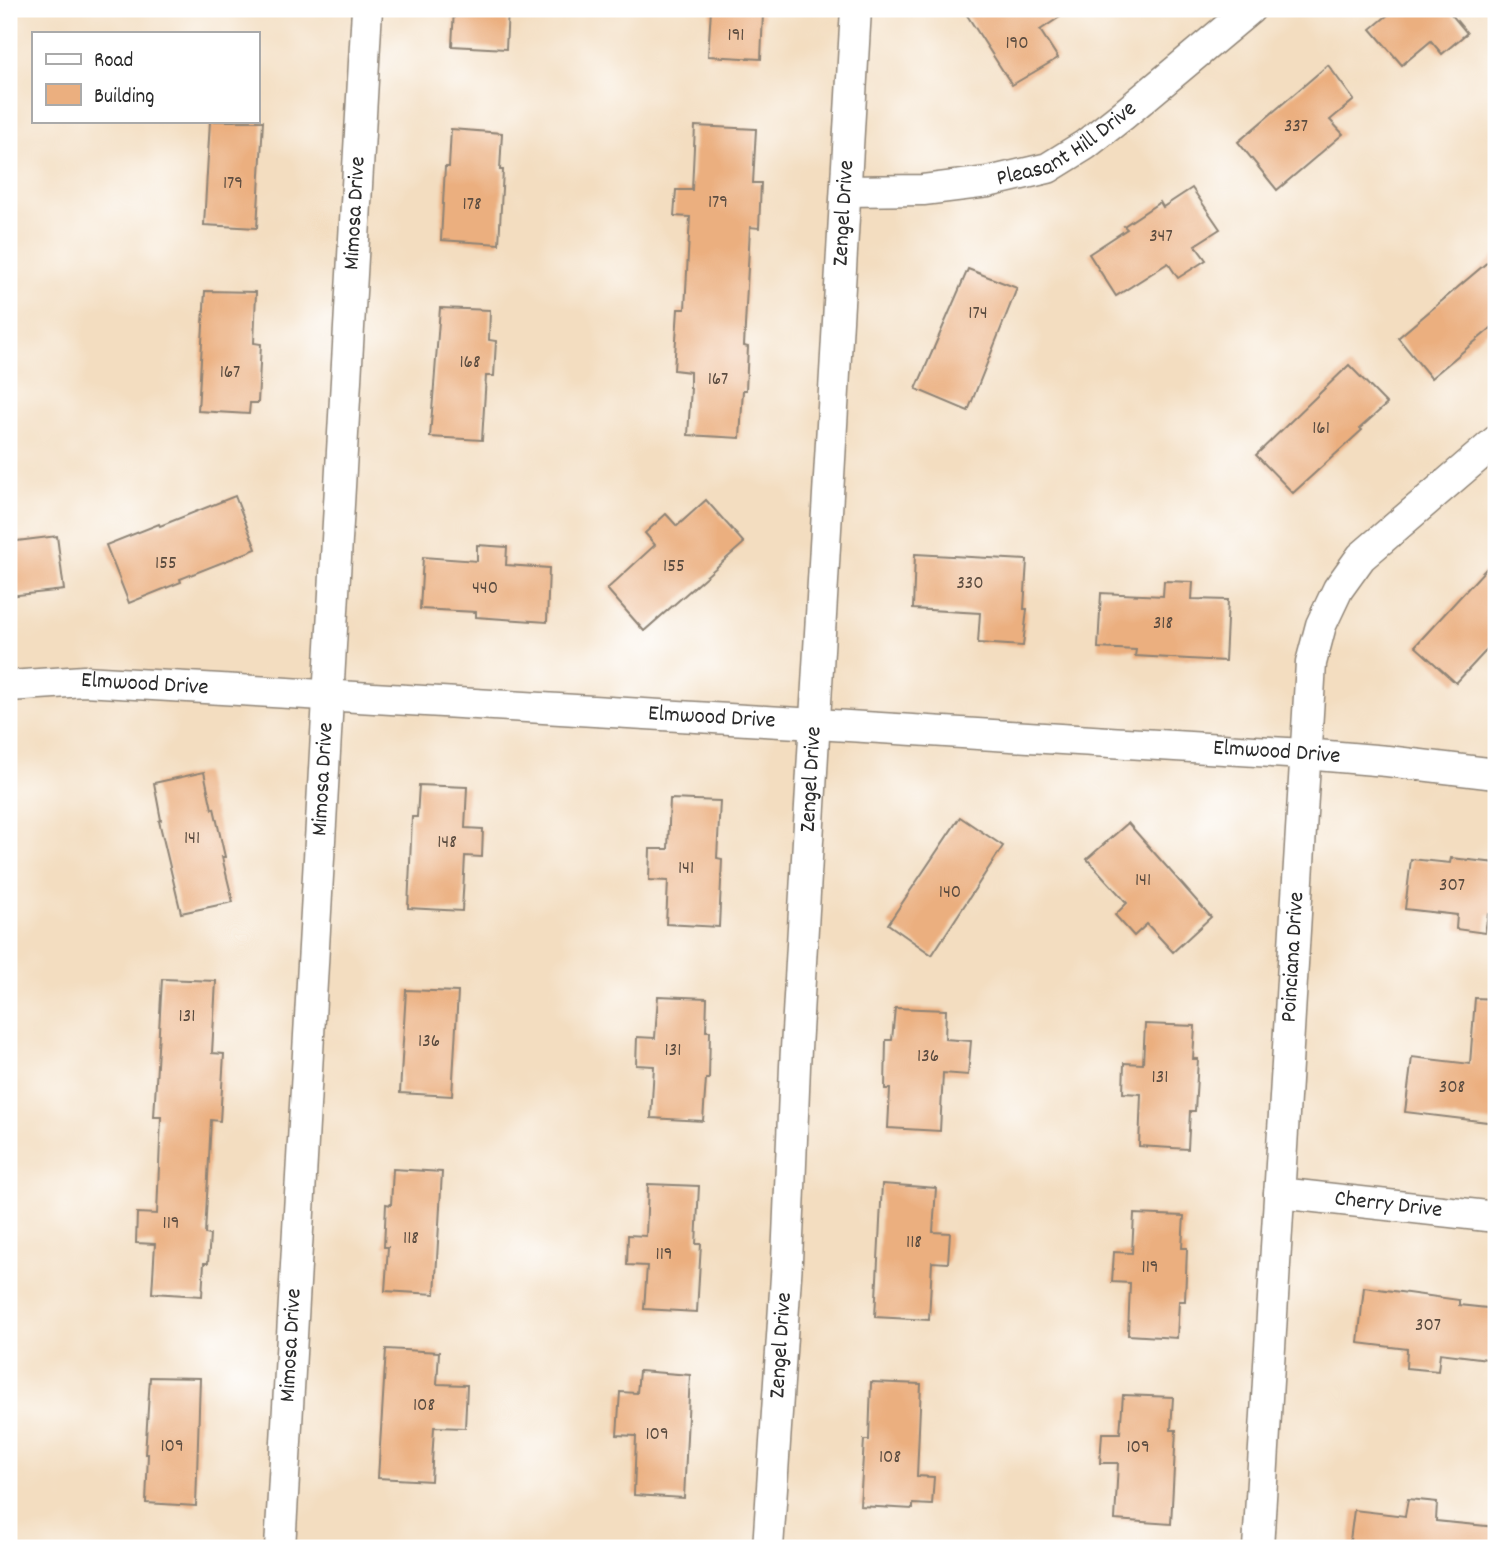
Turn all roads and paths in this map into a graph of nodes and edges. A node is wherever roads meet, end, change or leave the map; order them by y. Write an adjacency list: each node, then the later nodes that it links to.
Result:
1 (367, 9): 7 (street, Mimosa Drive)
2 (856, 9): 4 (street, Zengel Drive)
3 (1250, 9): 4 (street, Pleasant Hill Drive)
4 (846, 191): 8 (street, Zengel Drive)
5 (1496, 441): 9 (street, Poinciana Drive)
6 (9, 686): 7 (street, Elmwood Drive)
7 (328, 695): 8 (street, Elmwood Drive); 13 (street, Mimosa Drive)
8 (816, 724): 9 (street, Elmwood Drive); 14 (street, Zengel Drive)
9 (1304, 754): 10 (street, Elmwood Drive); 11 (street, Poinciana Drive)
10 (1496, 774)
11 (1279, 1193): 12 (street, Cherry Drive); 15 (street, Poinciana Drive)
12 (1496, 1217)
13 (280, 1548)
14 (768, 1548)
15 (1258, 1548)

